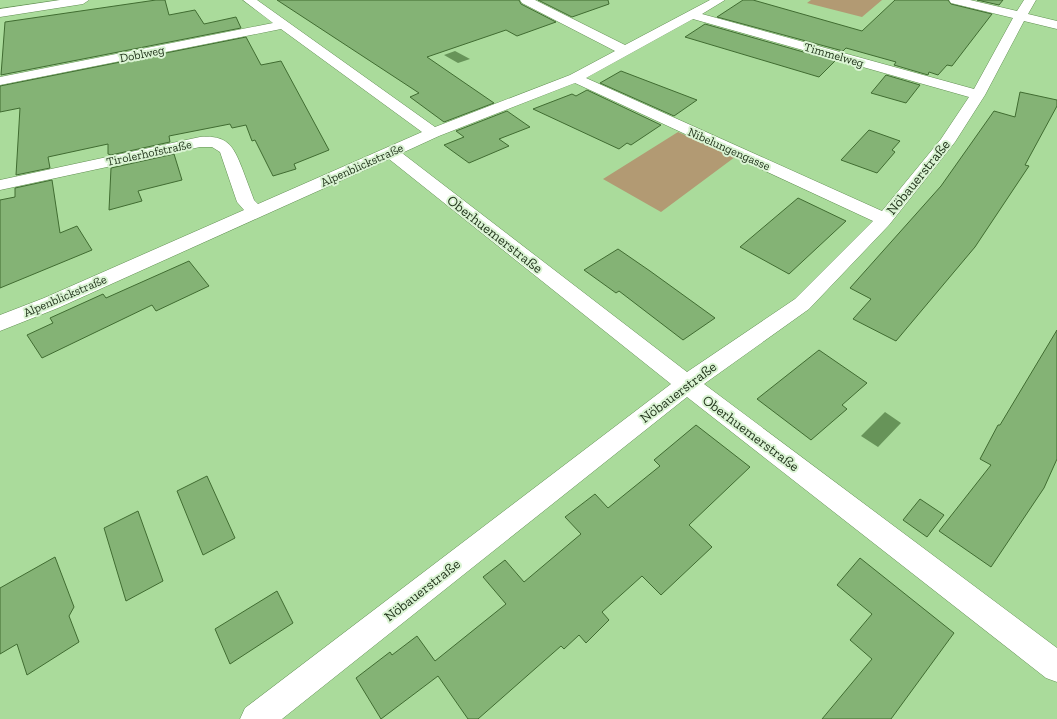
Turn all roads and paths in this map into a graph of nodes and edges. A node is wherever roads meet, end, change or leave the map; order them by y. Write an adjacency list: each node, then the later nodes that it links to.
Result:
1 (83, 0): 7 (street)
2 (249, 0): 10 (street)
3 (526, 0): 12 (street)
4 (719, 0): 8 (street, Alpenblickstraße)
5 (955, 0): 9 (street)
6 (1030, 0): 9 (street, Nöbauerstraße)
7 (0, 13)
8 (691, 15): 12 (street, Alpenblickstraße); 15 (street, Timmelweg)
9 (1020, 16): 11 (street); 15 (street, Nöbauerstraße)
10 (283, 24): 14 (street, Doblweg); 16 (street)
11 (1057, 25)
12 (626, 50): 13 (street, Alpenblickstraße)
13 (575, 78): 16 (street, Alpenblickstraße); 20 (street, Nibelungengasse)
14 (0, 81)
15 (978, 96): 20 (street, Nöbauerstraße)
16 (433, 133): 17 (street, Alpenblickstraße)
17 (390, 152): 19 (street, Alpenblickstraße); 22 (street, Oberhuemerstraße)
18 (0, 185): 19 (street, Tirolerhofstraße)
19 (256, 212): 21 (street, Alpenblickstraße)
20 (884, 219): 22 (street, Nöbauerstraße)
21 (0, 322)
22 (687, 384): 23 (street, Oberhuemerstraße); 24 (street, Nöbauerstraße)
23 (1057, 667)
24 (256, 719)

